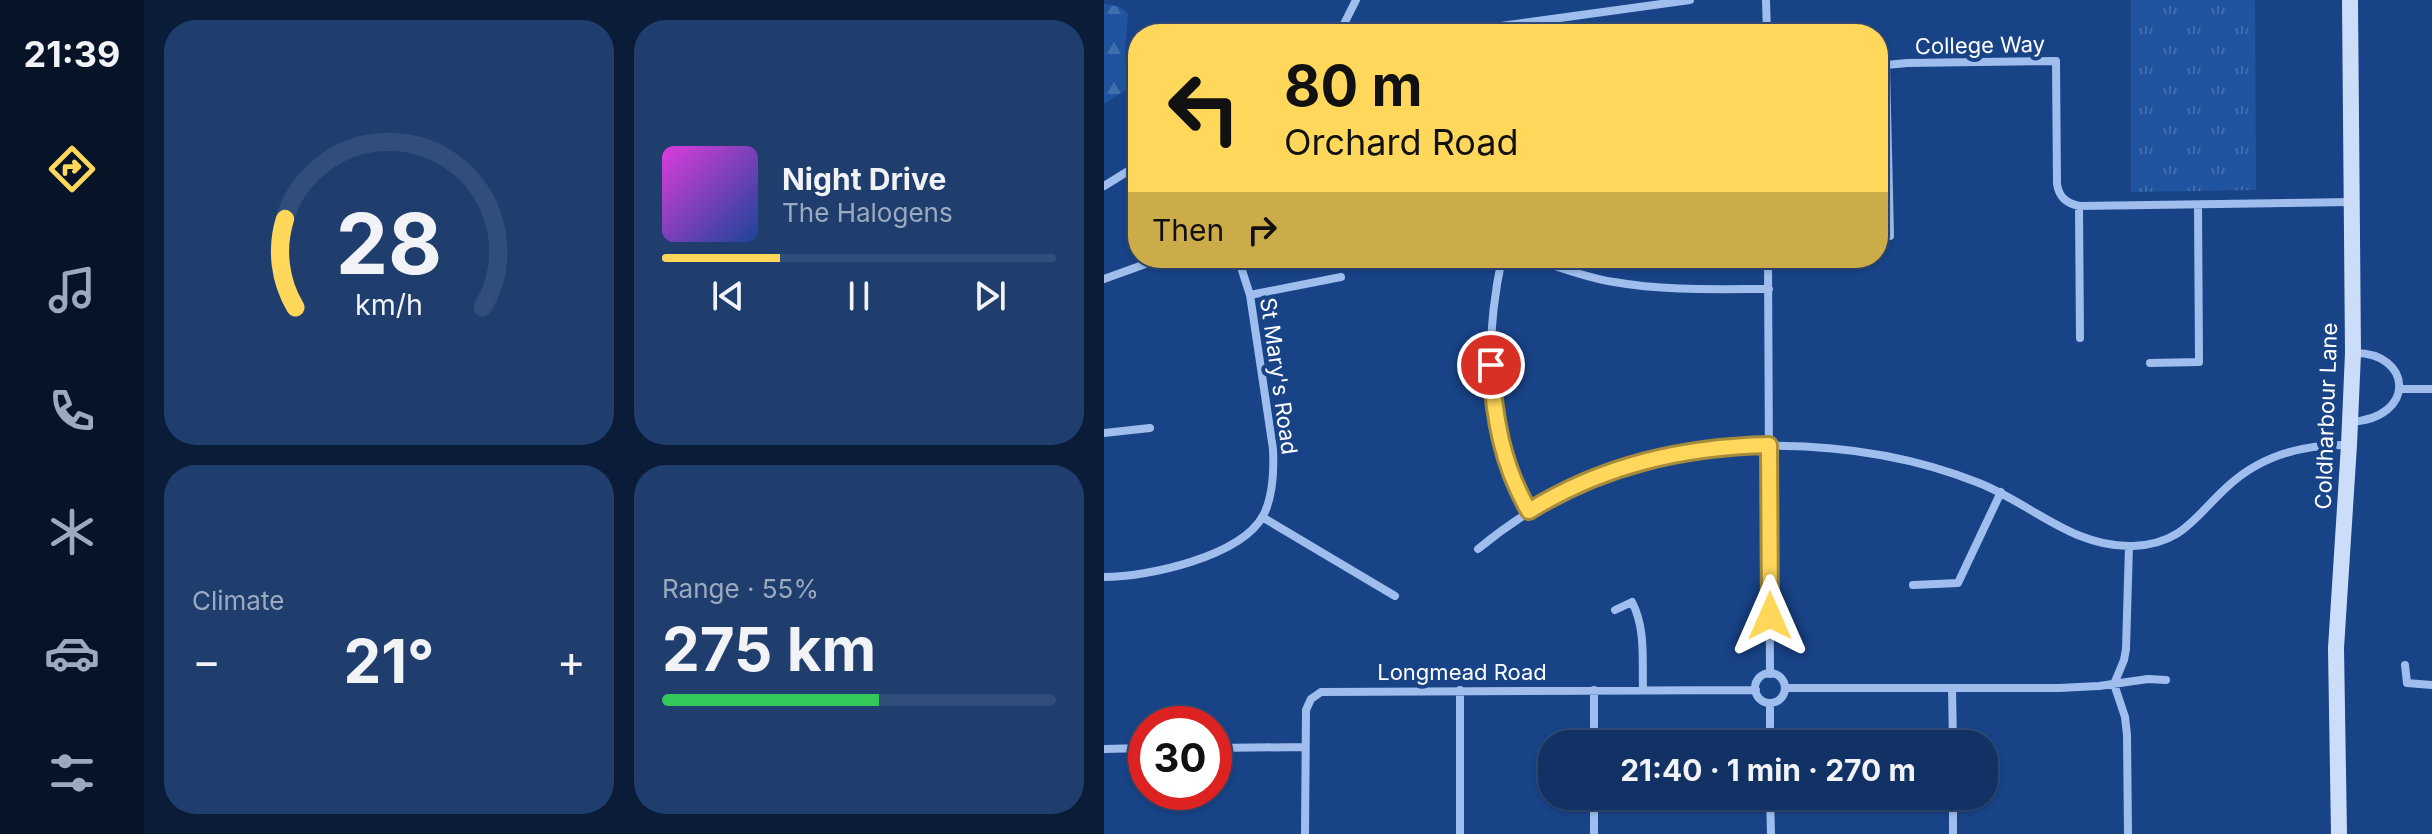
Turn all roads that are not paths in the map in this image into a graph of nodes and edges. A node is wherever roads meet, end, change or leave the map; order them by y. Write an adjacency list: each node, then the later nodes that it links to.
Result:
1 (1356, 0): 5 (street)
2 (1690, 0): 6 (street)
3 (1766, 0): 7 (street)
4 (2350, 0): 12 (street, Coldharbour Lane)
5 (1344, 24)
6 (1551, 24)
7 (1767, 24)
8 (1888, 65): 14 (street, College Way)
9 (1888, 150): 15 (street, College Way)
10 (1128, 171): 11 (street)
11 (1104, 186)
12 (2353, 202): 13 (street); 26 (street, Coldharbour Lane)
13 (2198, 205): 14 (street); 27 (street)
14 (2079, 206): 25 (street)
15 (1890, 236)
16 (1134, 268): 22 (street)
17 (1241, 268): 24 (street, St Mary's Road)
18 (1501, 268): 36 (street)
19 (1562, 268): 23 (street)
20 (1768, 268): 23 (street)
21 (1341, 277): 24 (street)
22 (1104, 279)
23 (1769, 289): 33 (street)
24 (1250, 295): 37 (street, St Mary's Road)
25 (2080, 338)
26 (2353, 353): 28 (street); 30 (street, Coldharbour Lane)
27 (2150, 363)
28 (2400, 389): 29 (street); 30 (street)
29 (2432, 389)
30 (2350, 422): 34 (street, Coldharbour Lane)
31 (1150, 428): 32 (street)
32 (1104, 433)
33 (1769, 445): 35 (street); 36 (street); 45 (street)
34 (2349, 445): 38 (street); 72 (street, Coldharbour Lane)
35 (2001, 492): 38 (street); 41 (street)
36 (1529, 511): 39 (street)
37 (1262, 517): 40 (street); 42 (street)
38 (2129, 546): 47 (street)
39 (1478, 549)
40 (1104, 577)
41 (1913, 585)
42 (1395, 596)
43 (1615, 610): 53 (street)
44 (2405, 665): 48 (street)
45 (1770, 674): 49 (street); 54 (street)
46 (2166, 680): 47 (street)
47 (2114, 684): 50 (street); 71 (street)
48 (2432, 685)
49 (1785, 688): 50 (street); 55 (street)
50 (1952, 688): 58 (street)
51 (1460, 690): 52 (street, Longmead Road); 59 (street, Longmead Road); 67 (street)
52 (1594, 690): 53 (street, Longmead Road); 56 (street)
53 (1643, 690): 54 (street, Longmead Road)
54 (1756, 690): 55 (street)
55 (1770, 703): 57 (street)
56 (1594, 730)
57 (1770, 730)
58 (1953, 730)
59 (1304, 747): 61 (street); 66 (street, Longmead Road)
60 (1128, 748): 62 (street)
61 (1232, 748)
62 (1104, 749)
63 (1594, 810): 68 (street)
64 (1770, 810): 69 (street)
65 (1953, 810): 70 (street)
66 (1305, 834)
67 (1460, 834)
68 (1594, 834)
69 (1771, 834)
70 (1953, 834)
71 (2128, 834)
72 (2339, 834)

